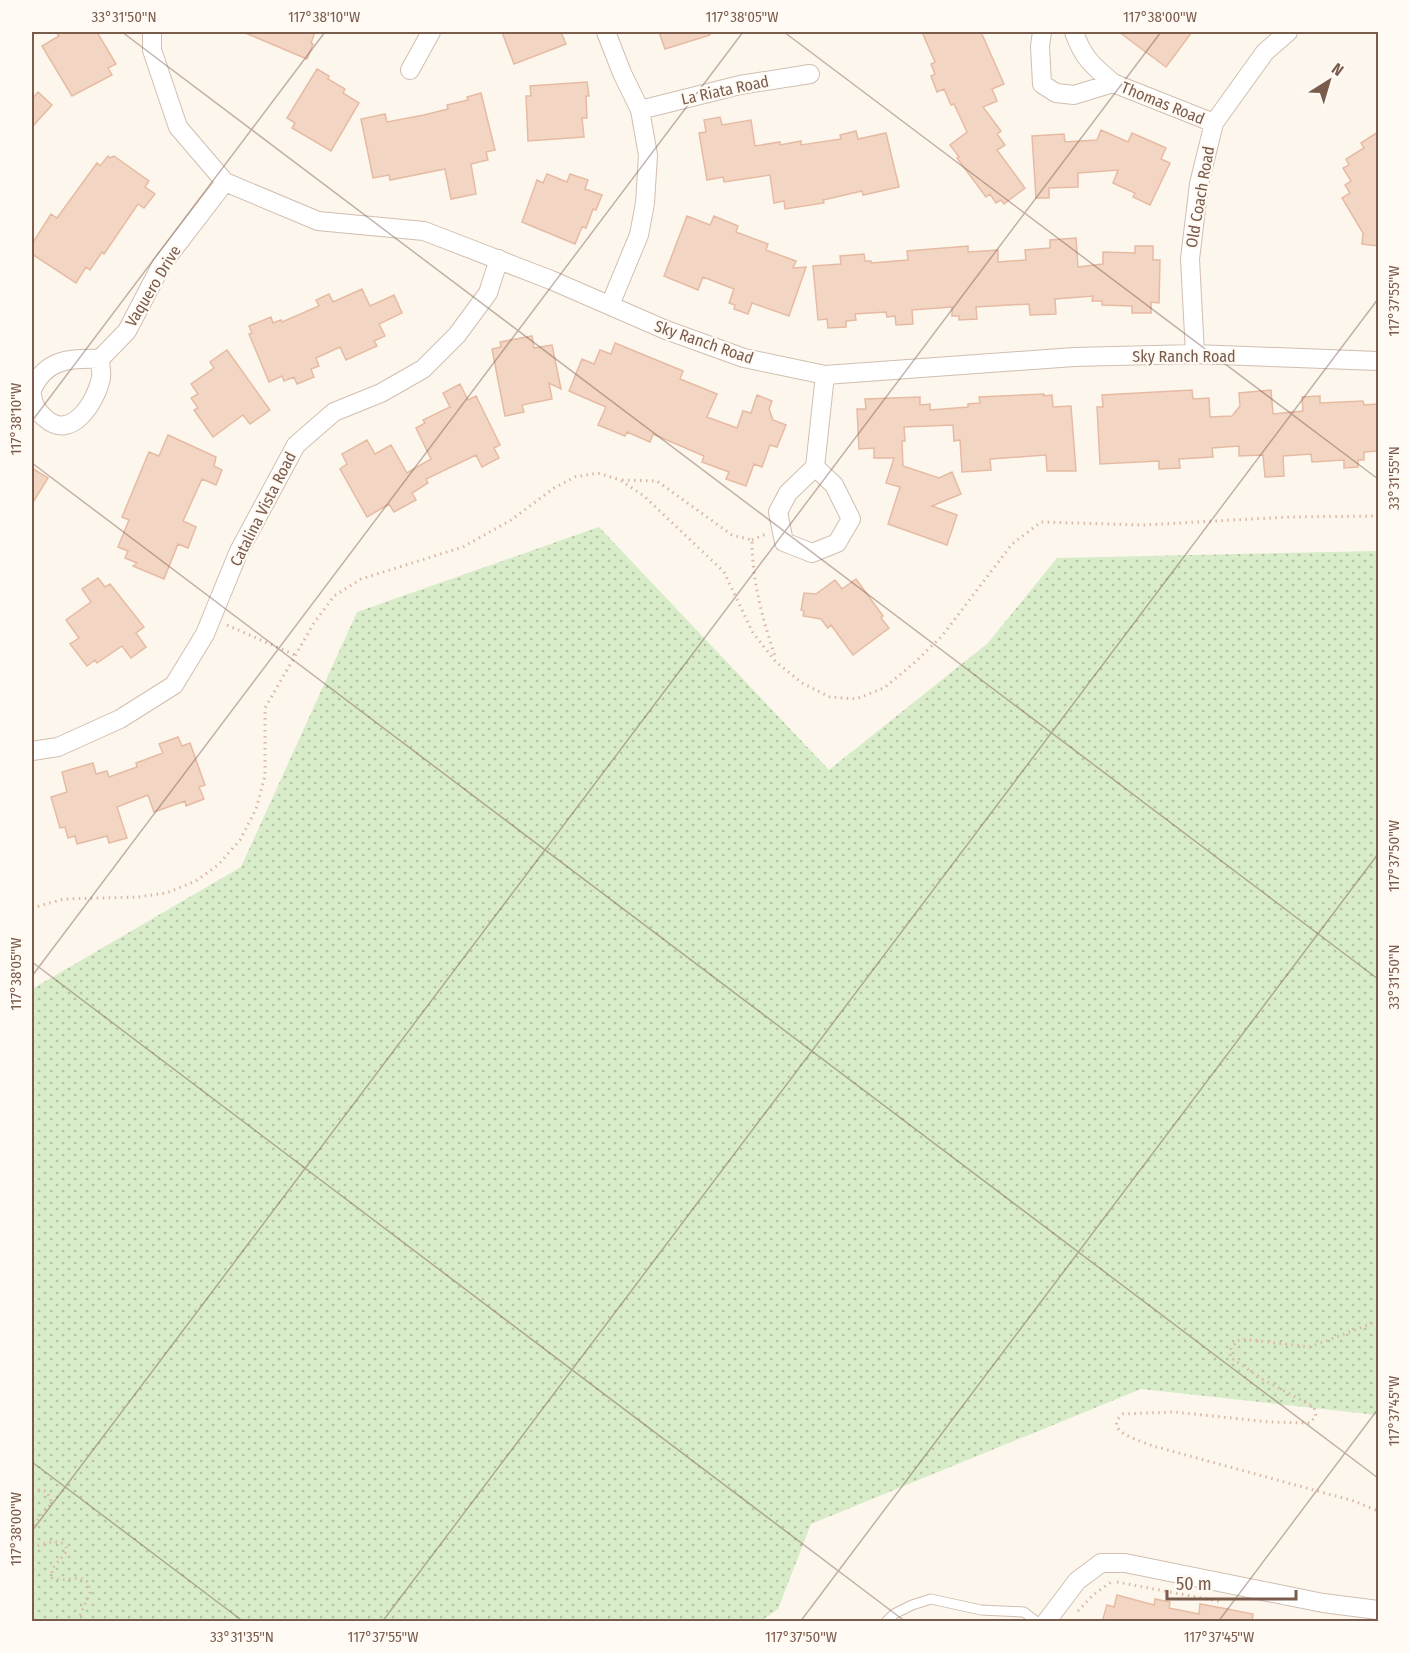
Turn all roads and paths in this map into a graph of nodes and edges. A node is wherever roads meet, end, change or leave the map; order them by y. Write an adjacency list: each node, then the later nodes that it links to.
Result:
1 (152, 32): 12 (street, Sky Ranch Road)
2 (431, 32): 7 (street)
3 (606, 32): 10 (street)
4 (1042, 32): 9 (street, Thomas Road)
5 (1074, 32): 9 (street, Thomas Road)
6 (1288, 32): 11 (street, Old Coach Road)
7 (410, 70)
8 (810, 74): 10 (street, La Riata Road)
9 (1113, 83): 11 (street, Thomas Road)
10 (640, 110): 14 (street)
11 (1214, 123): 15 (street, Old Coach Road)
12 (225, 182): 13 (street, Sky Ranch Road); 16 (street, Vaquero Drive)
13 (499, 259): 14 (street, Sky Ranch Road); 23 (street, Catalina Vista Road)
14 (610, 305): 18 (street, Sky Ranch Road)
15 (1195, 354): 17 (street, Sky Ranch Road); 18 (street, Sky Ranch Road)
16 (100, 359): 19 (street); 19 (street)
17 (1378, 361)
18 (825, 375): 20 (street)
19 (32, 392)
20 (815, 467): 20 (street)
21 (620, 480): 24 (path); 25 (path); 25 (path)
22 (1378, 516): 25 (path)
23 (212, 618): 24 (path); 26 (street, Catalina Vista Road)
24 (295, 655): 27 (path)
25 (776, 662)
26 (32, 751)
27 (32, 908)
28 (1378, 1321): 30 (path)
29 (32, 1490): 31 (path)
30 (1378, 1510)
31 (32, 1527)
32 (32, 1545): 36 (path)
33 (1227, 1603): 35 (path)
34 (1378, 1610): 39 (street)
35 (1077, 1613)
36 (76, 1622)
37 (886, 1622): 38 (lane)
38 (1037, 1622)
39 (1046, 1622)

